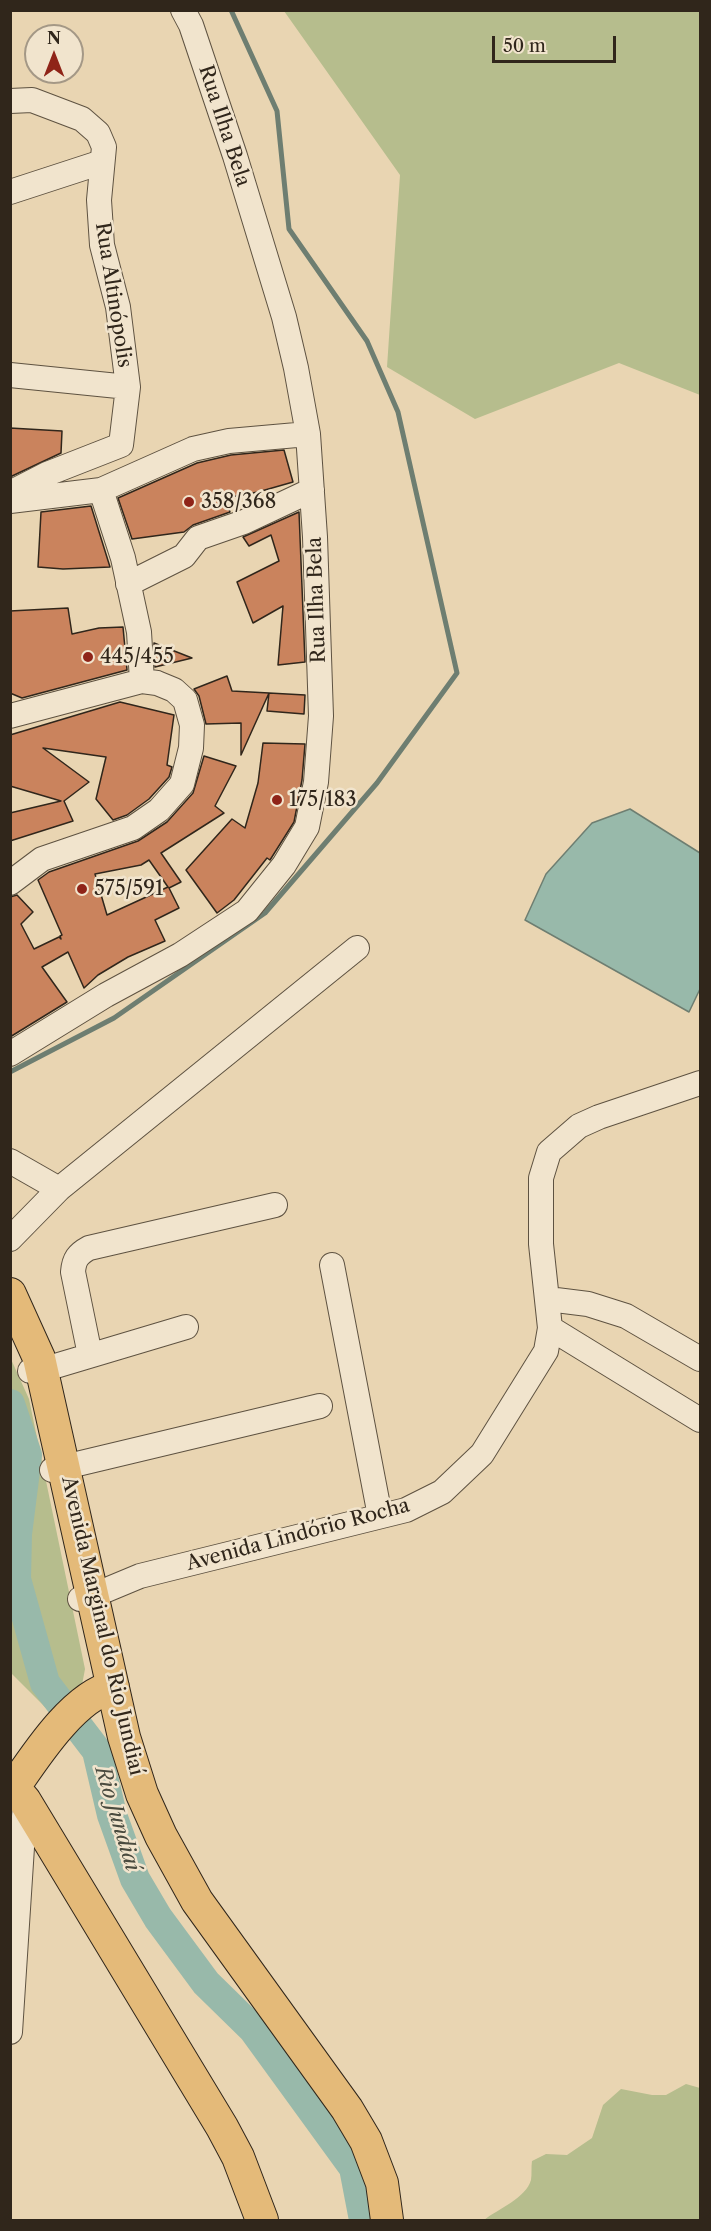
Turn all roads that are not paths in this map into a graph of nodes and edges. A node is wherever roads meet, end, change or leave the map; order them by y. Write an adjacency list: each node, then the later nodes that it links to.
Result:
1 (183, 10): 7 (street, Rua Ilha Bela)
2 (10, 101): 3 (street, Rua Altinópolis)
3 (102, 162): 4 (street); 6 (street, Rua Altinópolis)
4 (10, 192)
5 (10, 375): 6 (street)
6 (128, 387): 10 (street, Rua Altinópolis)
7 (308, 434): 8 (street); 9 (street, Rua Ilha Bela)
8 (100, 490): 11 (street); 12 (street)
9 (312, 490): 12 (street); 19 (street, Rua Ilha Bela)
10 (10, 493)
11 (10, 501)
12 (128, 584): 13 (street)
13 (142, 681): 15 (street); 17 (street)
14 (10, 699): 15 (street)
15 (41, 709): 16 (street)
16 (10, 716)
17 (10, 884)
18 (357, 948): 22 (street)
19 (10, 1054)
20 (700, 1083): 27 (street, Avenida Lindório Rocha)
21 (10, 1161): 22 (street)
22 (59, 1189): 24 (street)
23 (275, 1205): 31 (street)
24 (10, 1239)
25 (332, 1265): 37 (street)
26 (10, 1293): 33 (main road, Avenida Marginal do Rio Jundiaí)
27 (548, 1299): 30 (street, Avenida Lindório Rocha); 32 (street)
28 (10, 1327): 33 (street)
29 (186, 1327): 31 (street)
30 (550, 1328): 35 (street); 37 (street, Avenida Lindório Rocha)
31 (90, 1355): 33 (street)
32 (700, 1359)
33 (36, 1370): 36 (main road, Avenida Marginal do Rio Jundiaí)
34 (320, 1406): 36 (street)
35 (700, 1420)
36 (58, 1469): 38 (main road, Avenida Marginal do Rio Jundiaí)
37 (380, 1516): 38 (street, Avenida Lindório Rocha)
38 (86, 1597): 39 (main road, Avenida Marginal do Rio Jundiaí)
39 (100, 1692): 40 (main road); 43 (main road, Avenida Marginal do Rio Jundiaí)
40 (17, 1791): 41 (street); 42 (main road)
41 (10, 2032)
42 (262, 2220)
43 (387, 2220)

